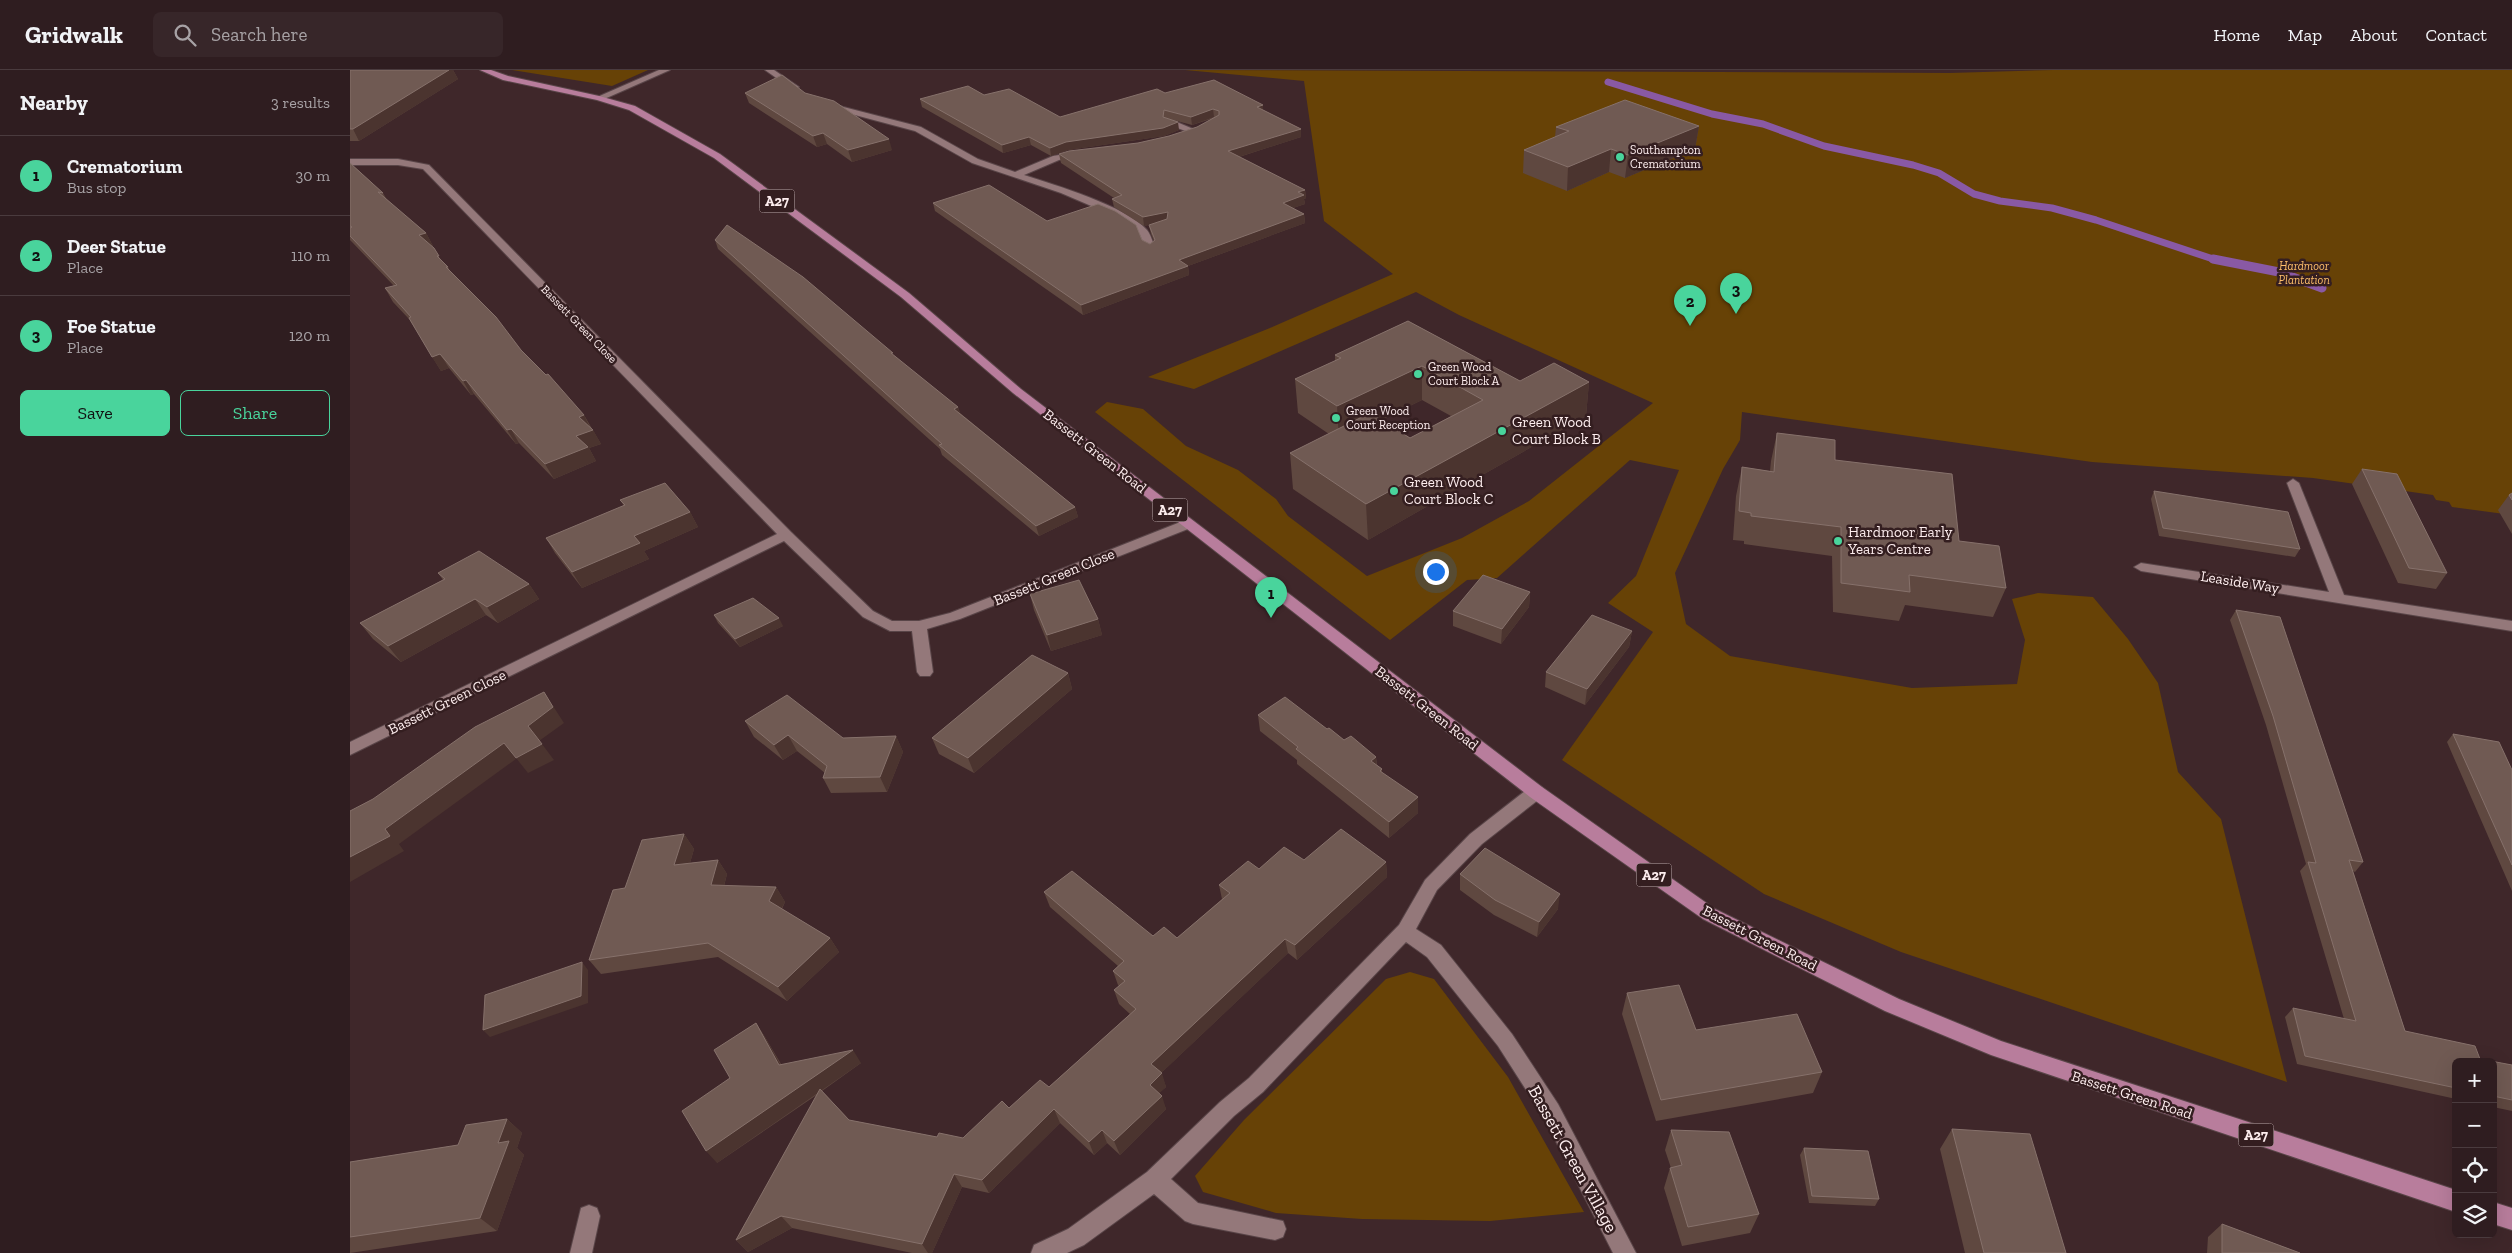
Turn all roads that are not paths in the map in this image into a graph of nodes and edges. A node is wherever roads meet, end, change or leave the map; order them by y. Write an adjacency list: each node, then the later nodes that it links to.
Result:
1 (484, 70): 5 (main road, Bassett Green Road / A27)
2 (666, 70): 5 (street)
3 (769, 70): 4 (street)
4 (802, 92)
5 (599, 98): 14 (main road, Bassett Green Road / A27)
6 (820, 102): 11 (street)
7 (1169, 122): 8 (street)
8 (1176, 137)
9 (1090, 151): 11 (street)
10 (350, 162): 15 (street, Bassett Green Close)
11 (1015, 175): 12 (street)
12 (1150, 248)
13 (2293, 483): 17 (street)
14 (1188, 524): 18 (street, Bassett Green Close); 22 (main road, Bassett Green Road / A27)
15 (786, 535): 18 (street, Bassett Green Close); 21 (street, Bassett Green Close)
16 (2142, 567): 17 (street, Leaside Way)
17 (2338, 598): 19 (street, Leaside Way)
18 (919, 626): 20 (street)
19 (2512, 626)
20 (925, 672)
21 (350, 749)
22 (1536, 792): 23 (street); 25 (main road, Bassett Green Road / A27)
23 (1405, 931): 24 (street); 32 (street, Bassett Green Village)
24 (1155, 1180): 29 (street); 31 (street)
25 (2452, 1200)
26 (2497, 1214): 28 (main road)
27 (589, 1216): 30 (street)
28 (2512, 1219)
29 (1275, 1229)
30 (581, 1253)
31 (1042, 1253)
32 (1625, 1253)

